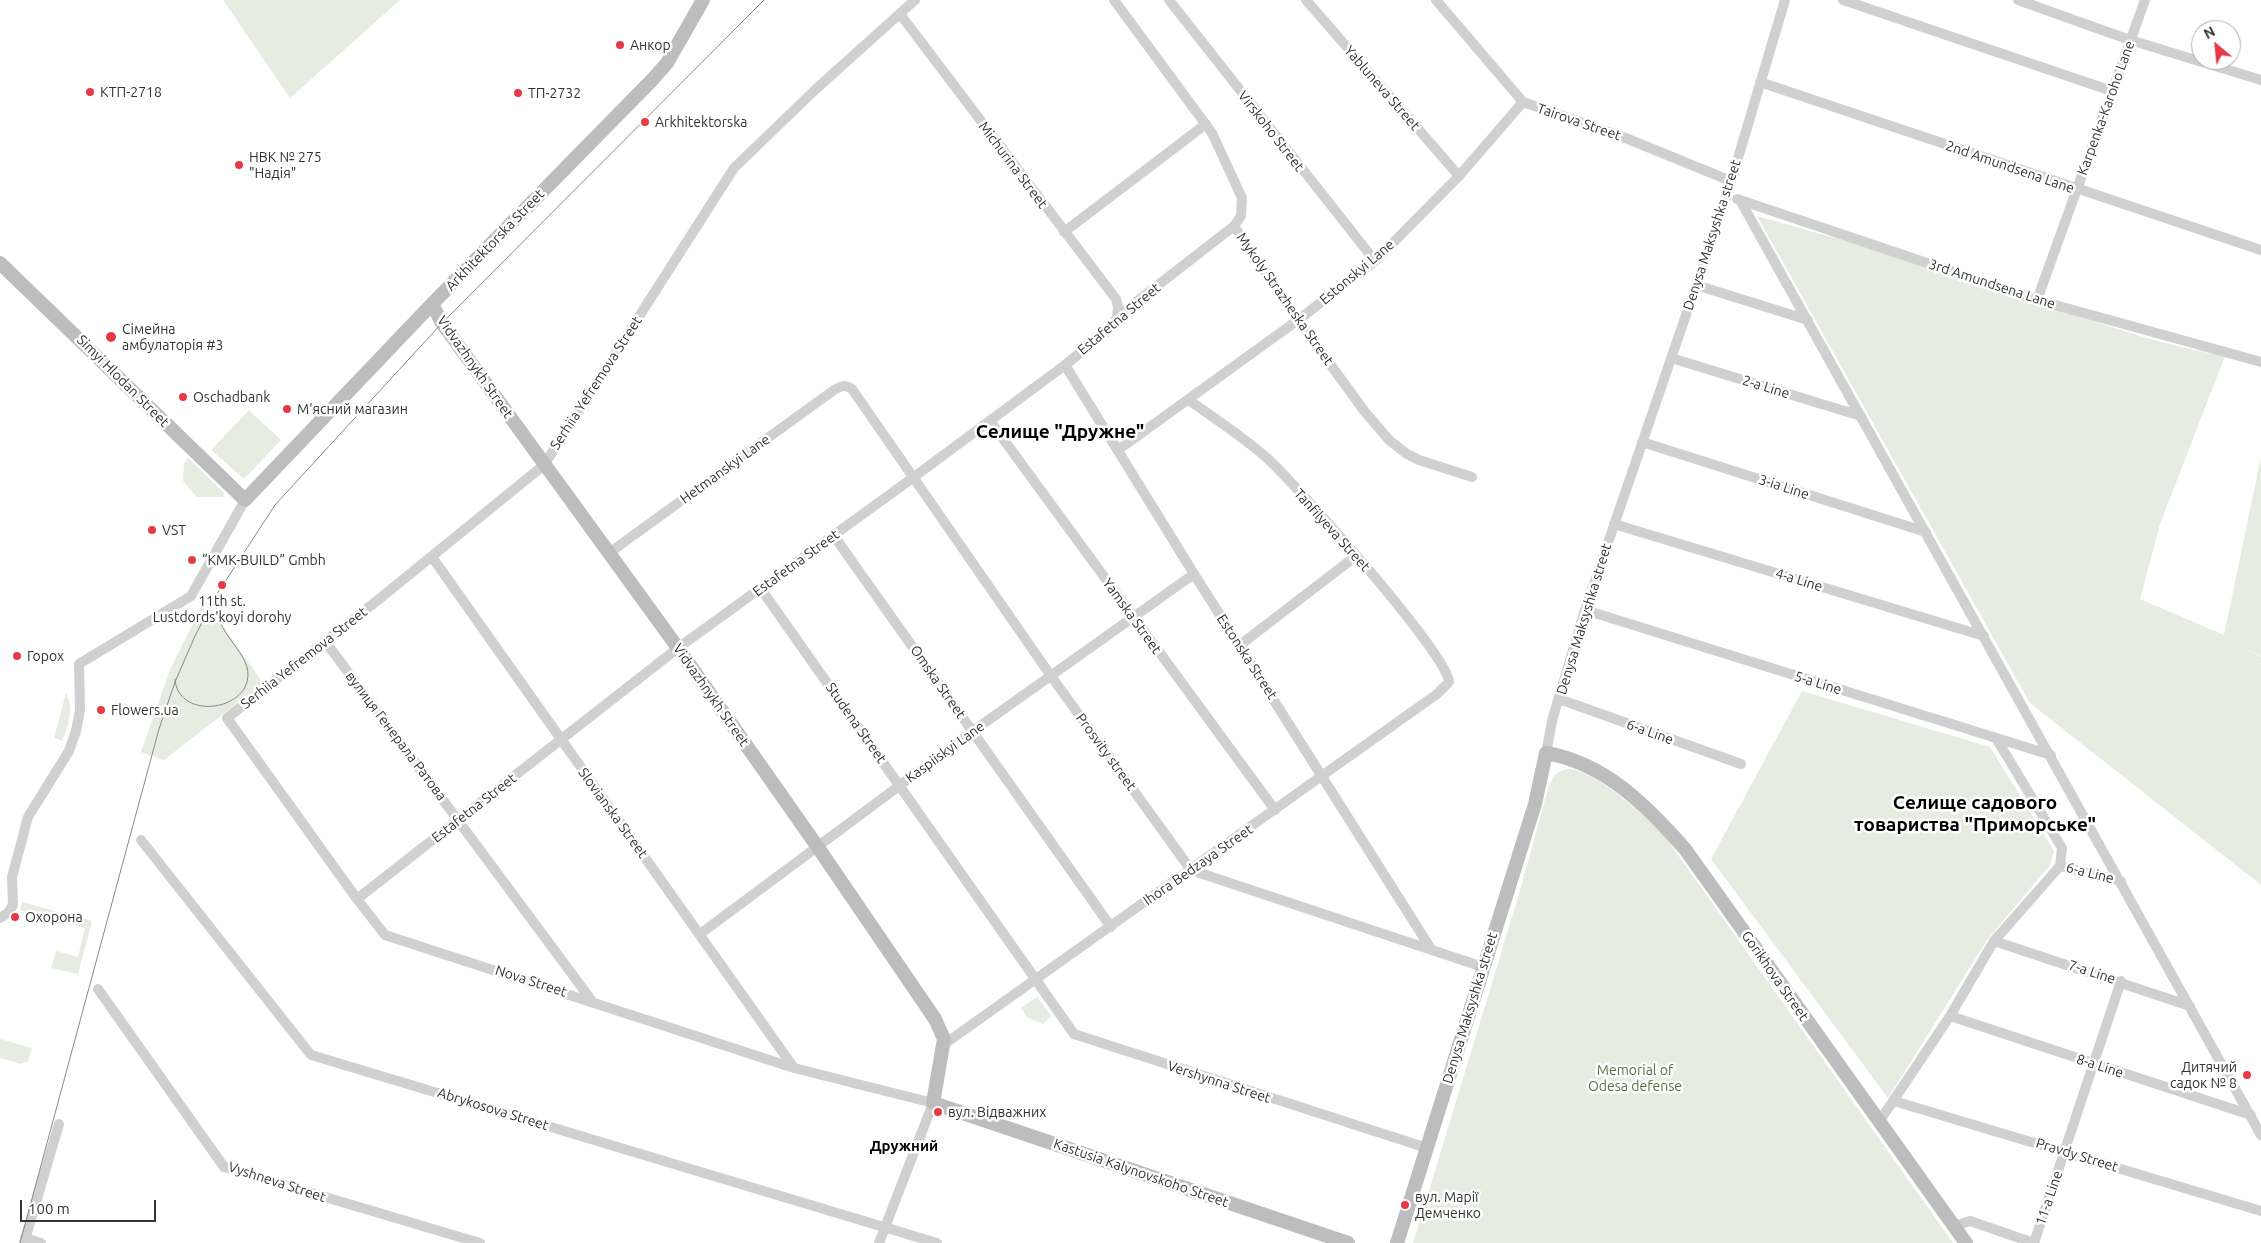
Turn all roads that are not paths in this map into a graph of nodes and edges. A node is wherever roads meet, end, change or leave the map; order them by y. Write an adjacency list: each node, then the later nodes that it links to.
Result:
1 (703, 0): 30 (street, Arkhitektorska Street)
2 (915, 0): 11 (street, Serhiia Yefremova Street)
3 (1114, 0): 17 (street, Mykoly Strazheska Street)
4 (1169, 0): 26 (street, Virskoho Street)
5 (1306, 0): 18 (street, Yabluneva Street)
6 (1436, 0): 16 (street, Tairova Street)
7 (1785, 0): 14 (street, Denysa Maksyshka street)
8 (1843, 0): 15 (street)
9 (2018, 0): 12 (street)
10 (2145, 0): 12 (street, Karpenka-Karoho Lane)
11 (900, 14): 24 (street, Michurina Street); 43 (street, Serhiia Yefremova Street)
12 (2130, 40): 13 (street); 15 (street, Karpenka-Karoho Lane)
13 (2261, 80)
14 (1760, 82): 19 (street, Denysa Maksyshka street); 20 (street, 2nd Amundsena Lane)
15 (2112, 91): 20 (street, Karpenka-Karoho Lane)
16 (1523, 102): 18 (street, Estonskyi Lane); 19 (street, Tairova Street)
17 (1206, 124): 23 (street, Mykoly Strazheska Street); 24 (street)
18 (1459, 176): 26 (street, Estonskyi Lane)
19 (1731, 181): 21 (street, Denysa Maksyshka street)
20 (2076, 190): 25 (street, 2nd Amundsena Lane); 29 (street, Karpenka-Karoho Lane)
21 (1727, 195): 22 (street, 3rd Amundsena Lane); 28 (street, Denysa Maksyshka street)
22 (1740, 200): 29 (street, 3rd Amundsena Lane); 33 (street)
23 (1234, 226): 31 (street, Estafetna Street); 32 (street, Mykoly Strazheska Street)
24 (1064, 232): 31 (street, Michurina Street)
25 (2261, 250)
26 (1375, 261): 32 (street, Estonskyi Lane)
27 (0, 263): 46 (street, Simyi Hlodan Street)
28 (1696, 285): 33 (street); 34 (street, Denysa Maksyshka street)
29 (2037, 300): 35 (street, 3rd Amundsena Lane)
30 (432, 304): 43 (street, Vidvazhnykh Street); 46 (street, Arkhitektorska Street)
31 (1117, 317): 36 (street, Estafetna Street)
32 (1298, 320): 38 (street, Estonskyi Lane); 44 (street, Mykoly Strazheska Street)
33 (1808, 320): 39 (street)
34 (1671, 358): 39 (street, 2-a Line); 41 (street, Denysa Maksyshka street)
35 (2261, 362)
36 (1065, 365): 40 (street, Estafetna Street); 42 (street, Estonska Street)
37 (842, 386): 45 (street, Prosvity street); 50 (street, Hetmanskyi Lane)
38 (1189, 400): 42 (street, Estonskyi Lane); 51 (street, Tanfilyeva Street)
39 (1861, 416): 48 (street)
40 (990, 420): 45 (street, Estafetna Street); 56 (street, Yamska Street)
41 (1642, 442): 47 (street, Denysa Maksyshka street); 48 (street, 3-ia Line)
42 (1118, 450): 53 (street, Estonska Street)
43 (544, 465): 50 (street, Vidvazhnykh Street); 52 (street, Serhiia Yefremova Street)
44 (1472, 476)
45 (914, 477): 49 (street, Estafetna Street); 61 (street, Prosvity street)
46 (245, 500): 81 (street)
47 (1614, 524): 55 (street, Denysa Maksyshka street); 57 (street, 4-a Line)
48 (1926, 532): 57 (street)
49 (834, 536): 54 (street, Estafetna Street); 65 (street, Omska Street)
50 (610, 553): 60 (street, Vidvazhnykh Street)
51 (1356, 556): 59 (street); 62 (street, Tanfilyeva Street)
52 (432, 557): 58 (street, Serhiia Yefremova Street); 67 (street, Slovianska Street)
53 (1194, 574): 56 (street, Kaspiiskyi Lane); 59 (street, Estonska Street)
54 (761, 589): 60 (street, Estafetna Street); 72 (street, Studena Street)
55 (1585, 610): 63 (street, Denysa Maksyshka street); 66 (street, 5-a Line)
56 (1132, 617): 61 (street, Kaspiiskyi Lane); 73 (street, Yamska Street)
57 (1984, 636): 69 (street)
58 (325, 641): 64 (street, Serhiia Yefremova Street); 74 (street, вулиця Генерала Ратова)
59 (1240, 645): 71 (street, Estonska Street)
60 (678, 648): 67 (street, Estafetna Street); 76 (street, Vidvazhnykh Street)
61 (1050, 676): 65 (street, Kaspiiskyi Lane); 78 (street, Prosvity street)
62 (1449, 682): 71 (street, Ihora Bedzaya Street)
63 (1559, 699): 68 (street, Denysa Maksyshka street); 70 (street, 6-a Line)
64 (227, 718): 80 (street, Nova Street)
65 (973, 732): 72 (street, Kaspiiskyi Lane); 82 (street, Omska Street)
66 (1996, 738): 69 (street, 5-a Line); 77 (street)
67 (561, 740): 74 (street, Estafetna Street); 83 (street, Slovianska Street)
68 (1546, 754): 86 (street, Denysa Maksyshka street); 99 (street, Gorikhova Street)
69 (2051, 755): 79 (street)
70 (1741, 764)
71 (1322, 776): 73 (street, Ihora Bedzaya Street); 85 (street, Estonska Street)
72 (900, 785): 76 (street, Kaspiiskyi Lane); 87 (street, Studena Street)
73 (1275, 810): 78 (street, Ihora Bedzaya Street)
74 (459, 820): 80 (street, Estafetna Street); 90 (street, вулиця Генерала Ратова)
75 (141, 840): 105 (street, Abrykosova Street)
76 (817, 846): 83 (street, Kaspiiskyi Lane); 93 (street, Vidvazhnykh Street)
77 (2060, 866): 79 (street, 6-a Line); 84 (street)
78 (1191, 870): 82 (street, Ihora Bedzaya Street); 85 (street)
79 (2121, 881): 91 (street)
80 (357, 899): 90 (street, Nova Street)
81 (0, 918)
82 (1111, 927): 87 (street, Ihora Bedzaya Street)
83 (700, 934): 95 (street, Slovianska Street)
84 (1994, 941): 88 (street, 7-a Line); 92 (street)
85 (1431, 949): 86 (street)
86 (1483, 967): 102 (street, Denysa Maksyshka street)
87 (1036, 981): 93 (street, Ihora Bedzaya Street); 102 (street, Vershynna Street)
88 (2121, 981): 91 (street, 7-a Line); 94 (street, 11-a Line)
89 (98, 989): 109 (street, Vyshneva Street)
90 (592, 1000): 95 (street, Nova Street)
91 (2190, 1006): 98 (street)
92 (1950, 1016): 94 (street, 8-a Line); 96 (street)
93 (943, 1045): 97 (street, Vidvazhnykh Street)
94 (2095, 1065): 98 (street, 8-a Line); 103 (street, 11-a Line)
95 (794, 1068): 97 (street, Nova Street)
96 (1894, 1101): 99 (street); 103 (street, Pravdy Street)
97 (933, 1103): 105 (street); 112 (street, Kastusia Kalynovskoho Street)
98 (2251, 1115): 101 (street)
99 (1879, 1122): 106 (street, Gorikhova Street)
100 (59, 1124): 107 (street)
101 (2261, 1135)
102 (1427, 1148): 113 (street, Denysa Maksyshka street)
103 (2065, 1151): 104 (street, Pravdy Street); 115 (street, 11-a Line)
104 (2261, 1211)
105 (884, 1226): 110 (street); 111 (street, Abrykosova Street)
106 (1954, 1226): 114 (street, Gorikhova Street); 115 (street)
107 (25, 1240): 108 (street)
108 (41, 1243)
109 (480, 1243)
110 (879, 1243)
111 (937, 1243)
112 (1348, 1243)
113 (1397, 1243)
114 (1966, 1243)
115 (2034, 1243)

